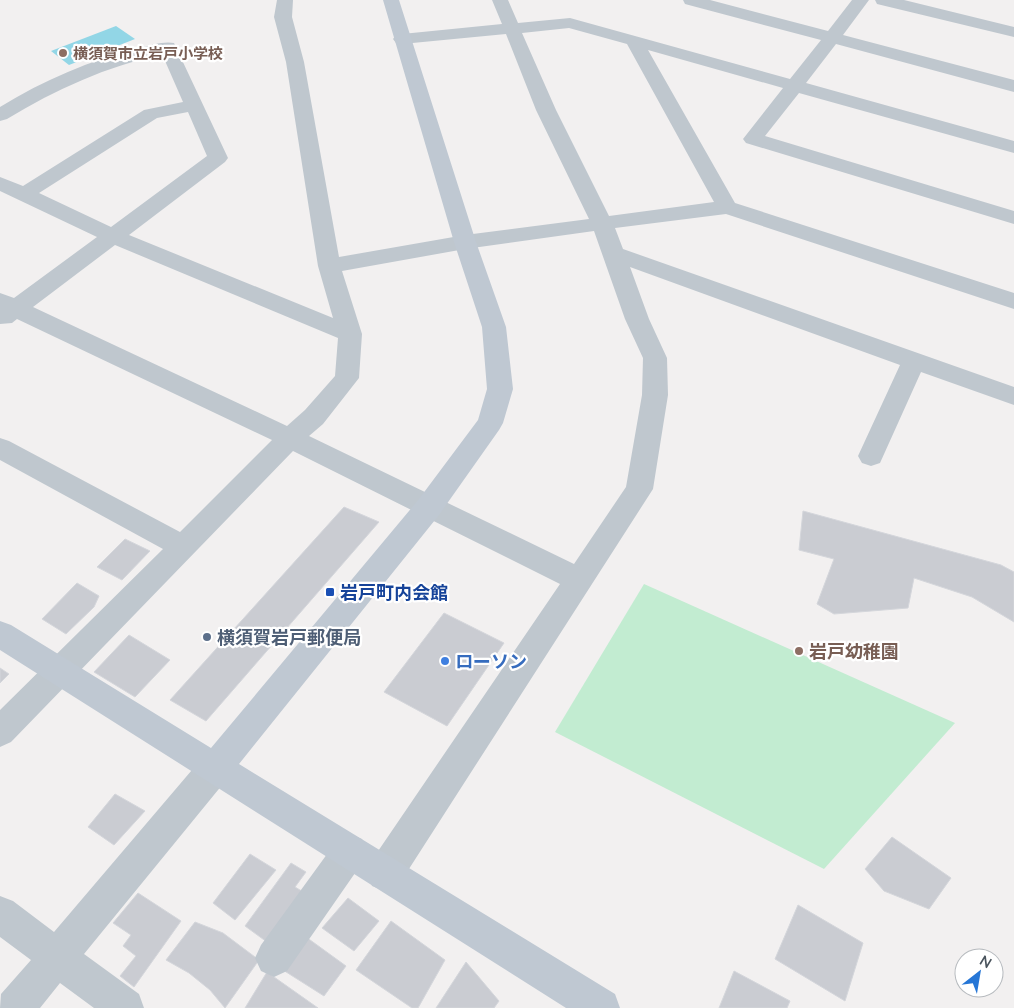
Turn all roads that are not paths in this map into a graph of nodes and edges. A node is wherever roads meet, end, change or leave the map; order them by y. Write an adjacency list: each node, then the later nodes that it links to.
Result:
1 (285, 0): 25 (street)
2 (391, 0): 10 (street)
3 (500, 0): 7 (street)
4 (691, 0): 9 (street)
5 (861, 0): 9 (street)
6 (883, 0): 8 (street)
7 (513, 27): 10 (street); 11 (street); 21 (street)
8 (1014, 32)
9 (832, 38): 12 (street); 13 (street)
10 (402, 39): 23 (street)
11 (633, 40): 13 (street); 19 (street)
12 (1014, 86)
13 (794, 87): 16 (street); 20 (street)
14 (194, 105): 15 (street); 18 (street); 22 (street)
15 (0, 115)
16 (1014, 148)
17 (0, 183): 18 (street)
18 (24, 194): 22 (street)
19 (727, 208): 21 (street); 26 (street)
20 (1014, 218)
21 (603, 225): 23 (street); 24 (street)
22 (113, 236): 27 (street); 28 (street)
23 (465, 242): 25 (street); 34 (street)
24 (614, 254): 29 (street); 36 (street)
25 (329, 266): 28 (street)
26 (1014, 301)
27 (5, 310): 31 (street)
28 (350, 334): 31 (street)
29 (914, 361): 30 (street); 33 (street)
30 (1014, 396)
31 (290, 438): 34 (street); 35 (street)
32 (0, 448): 35 (street)
33 (871, 456)
34 (429, 507): 36 (street); 40 (street)
35 (184, 547): 38 (street)
36 (579, 580): 42 (street)
37 (0, 634): 38 (street)
38 (61, 672): 39 (street); 40 (street)
39 (0, 732)
40 (215, 768): 41 (street); 44 (street)
41 (350, 851): 42 (street); 45 (street)
42 (385, 873): 48 (street)
43 (0, 914): 44 (street)
44 (57, 958): 46 (street); 47 (street)
45 (274, 958)
46 (15, 1008)
47 (125, 1008)
48 (601, 1008)

